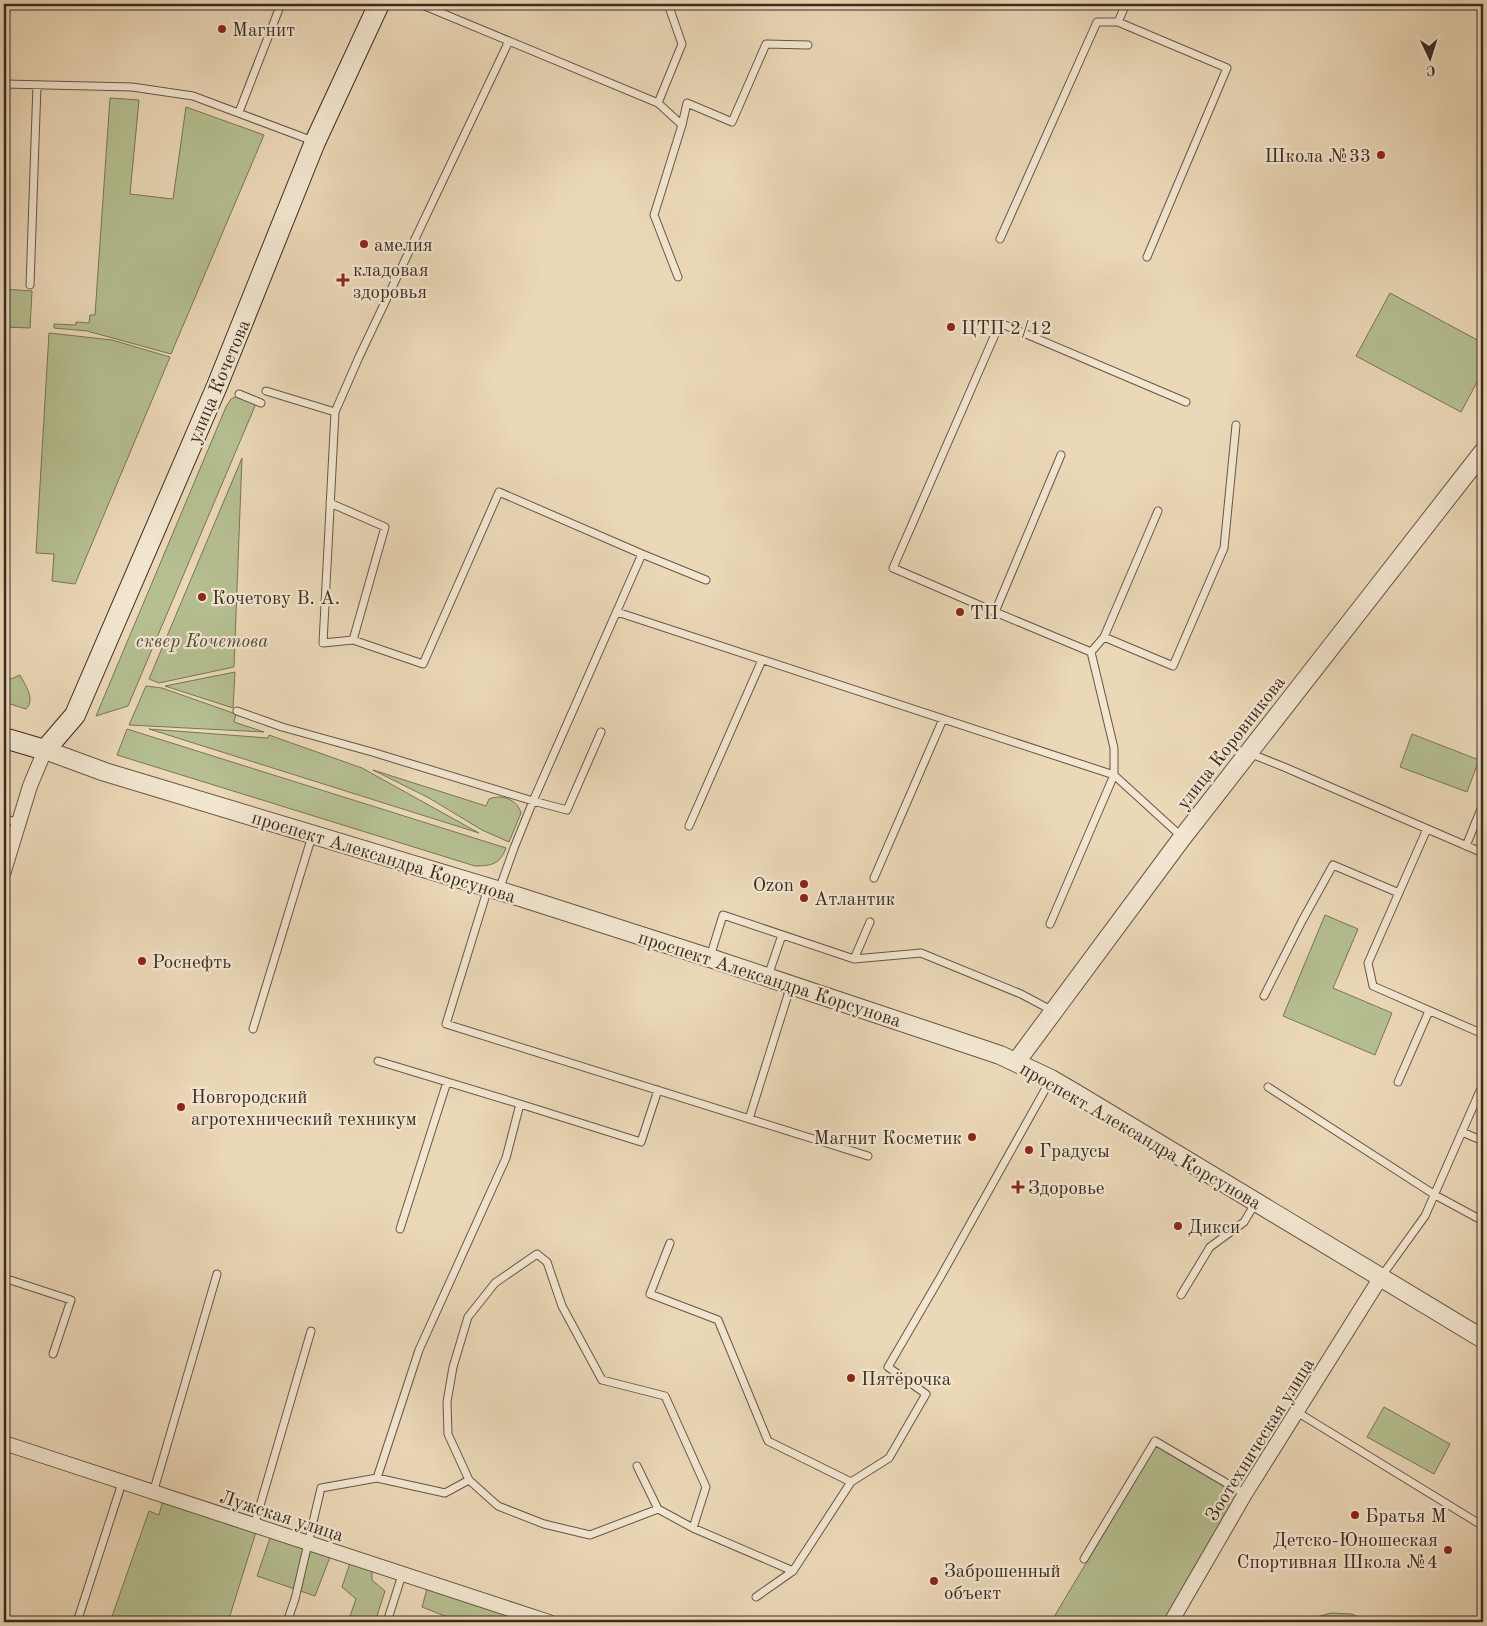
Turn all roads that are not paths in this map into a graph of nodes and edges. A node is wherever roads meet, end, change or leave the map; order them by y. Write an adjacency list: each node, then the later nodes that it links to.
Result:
1 (281, 4): 12 (lane)
2 (379, 4): 14 (main road, улица Кочетова)
3 (420, 4): 7 (lane)
4 (668, 4): 11 (lane)
5 (1126, 4): 6 (lane)
6 (1118, 22): 15 (lane); 16 (lane)
7 (509, 41): 11 (lane); 23 (lane)
8 (808, 45): 13 (lane)
9 (4, 84): 10 (lane)
10 (37, 85): 12 (lane); 18 (lane)
11 (658, 103): 13 (lane)
12 (239, 112): 14 (lane)
13 (682, 125): 17 (lane)
14 (315, 142): 41 (main road, улица Кочетова)
15 (1000, 239)
16 (1147, 256)
17 (678, 277)
18 (30, 285)
19 (266, 391): 23 (lane)
20 (239, 394): 22 (lane)
21 (1186, 402): 32 (lane)
22 (261, 403)
23 (335, 412): 27 (lane)
24 (1236, 425): 33 (lane)
25 (1483, 452): 42 (street, улица Коровникова)
26 (1061, 455): 32 (lane)
27 (330, 503): 34 (lane); 34 (lane)
28 (1158, 511): 33 (lane)
29 (642, 554): 30 (lane); 31 (lane); 34 (lane)
30 (706, 580)
31 (617, 612): 36 (lane); 44 (lane)
32 (995, 612): 35 (lane)
33 (1104, 637): 35 (lane)
34 (352, 640)
35 (1091, 652): 43 (lane)
36 (762, 660): 38 (lane); 48 (lane)
37 (237, 711): 44 (lane)
38 (943, 719): 43 (lane); 55 (lane)
39 (601, 732): 44 (lane)
40 (4, 738): 41 (main road, проспект Александра Корсунова)
41 (45, 750): 47 (street); 50 (street, проспект Александра Корсунова)
42 (1248, 753): 49 (lane); 51 (street, улица Коровникова)
43 (1114, 775): 51 (lane); 59 (lane)
44 (533, 801): 56 (lane)
45 (1483, 804): 52 (lane)
46 (4, 818): 47 (lane)
47 (18, 823): 54 (street)
48 (689, 826)
49 (1426, 830): 52 (lane); 57 (lane)
50 (312, 834): 56 (street, проспект Александра Корсунова); 68 (lane)
51 (1182, 838): 67 (street, улица Коровникова)
52 (1466, 846): 53 (lane)
53 (1483, 853)
54 (4, 871)
55 (874, 878)
56 (493, 889): 61 (street, проспект Александра Корсунова); 77 (lane)
57 (1398, 893): 65 (lane); 66 (lane)
58 (870, 922): 62 (lane)
59 (1050, 924)
60 (782, 935): 61 (lane); 62 (lane); 63 (lane)
61 (710, 958): 63 (street, проспект Александра Корсунова)
62 (854, 959): 67 (lane)
63 (768, 977): 64 (street, проспект Александра Корсунова)
64 (791, 985): 71 (street, проспект Александра Корсунова); 79 (lane)
65 (1264, 996)
66 (1429, 1010): 69 (lane); 74 (lane)
67 (1053, 1012): 71 (street, улица Коровникова)
68 (253, 1029)
69 (1483, 1034)
70 (378, 1061): 73 (lane)
71 (1016, 1062): 72 (street, проспект Александра Корсунова)
72 (1051, 1079): 84 (street, проспект Александра Корсунова); 100 (lane)
73 (447, 1082): 78 (lane); 86 (lane)
74 (1398, 1082)
75 (1483, 1084): 80 (lane)
76 (1268, 1087): 83 (lane)
77 (658, 1090): 78 (lane); 79 (lane)
78 (520, 1104): 98 (lane)
79 (749, 1118): 82 (lane)
80 (1462, 1132): 81 (lane); 83 (lane)
81 (1483, 1141)
82 (868, 1156)
83 (1435, 1195): 85 (lane); 89 (lane)
84 (1256, 1202): 89 (street, проспект Александра Корсунова); 91 (lane)
85 (1483, 1221)
86 (400, 1229)
87 (670, 1243): 100 (lane)
88 (217, 1274): 102 (lane)
89 (1381, 1277): 93 (street, проспект Александра Корсунова); 95 (street, Зоотехническая улица)
90 (4, 1278): 94 (lane)
91 (1181, 1295)
92 (311, 1331): 105 (lane)
93 (1483, 1339)
94 (53, 1354)
95 (1297, 1412): 103 (street, Зоотехническая улица); 106 (lane)
96 (4, 1443): 101 (street, Лужская улица)
97 (637, 1466): 104 (lane)
98 (377, 1478): 99 (lane); 108 (lane)
99 (469, 1480): 104 (lane); 107 (lane)
100 (851, 1482): 110 (lane)
101 (122, 1483): 102 (street, Лужская улица); 113 (lane)
102 (153, 1492): 105 (street, Лужская улица)
103 (1245, 1494): 109 (lane); 117 (street, Зоотехническая улица)
104 (658, 1509): 107 (lane)
105 (254, 1526): 108 (street, Лужская улица)
106 (1483, 1526)
107 (693, 1528): 110 (lane)
108 (308, 1542): 111 (street, Лужская улица); 114 (lane)
109 (1084, 1559)
110 (793, 1571): 112 (lane)
111 (402, 1574): 115 (lane); 116 (street, Лужская улица)
112 (756, 1597)
113 (77, 1622)
114 (287, 1622)
115 (386, 1622)
116 (549, 1622)
117 (1171, 1622)

